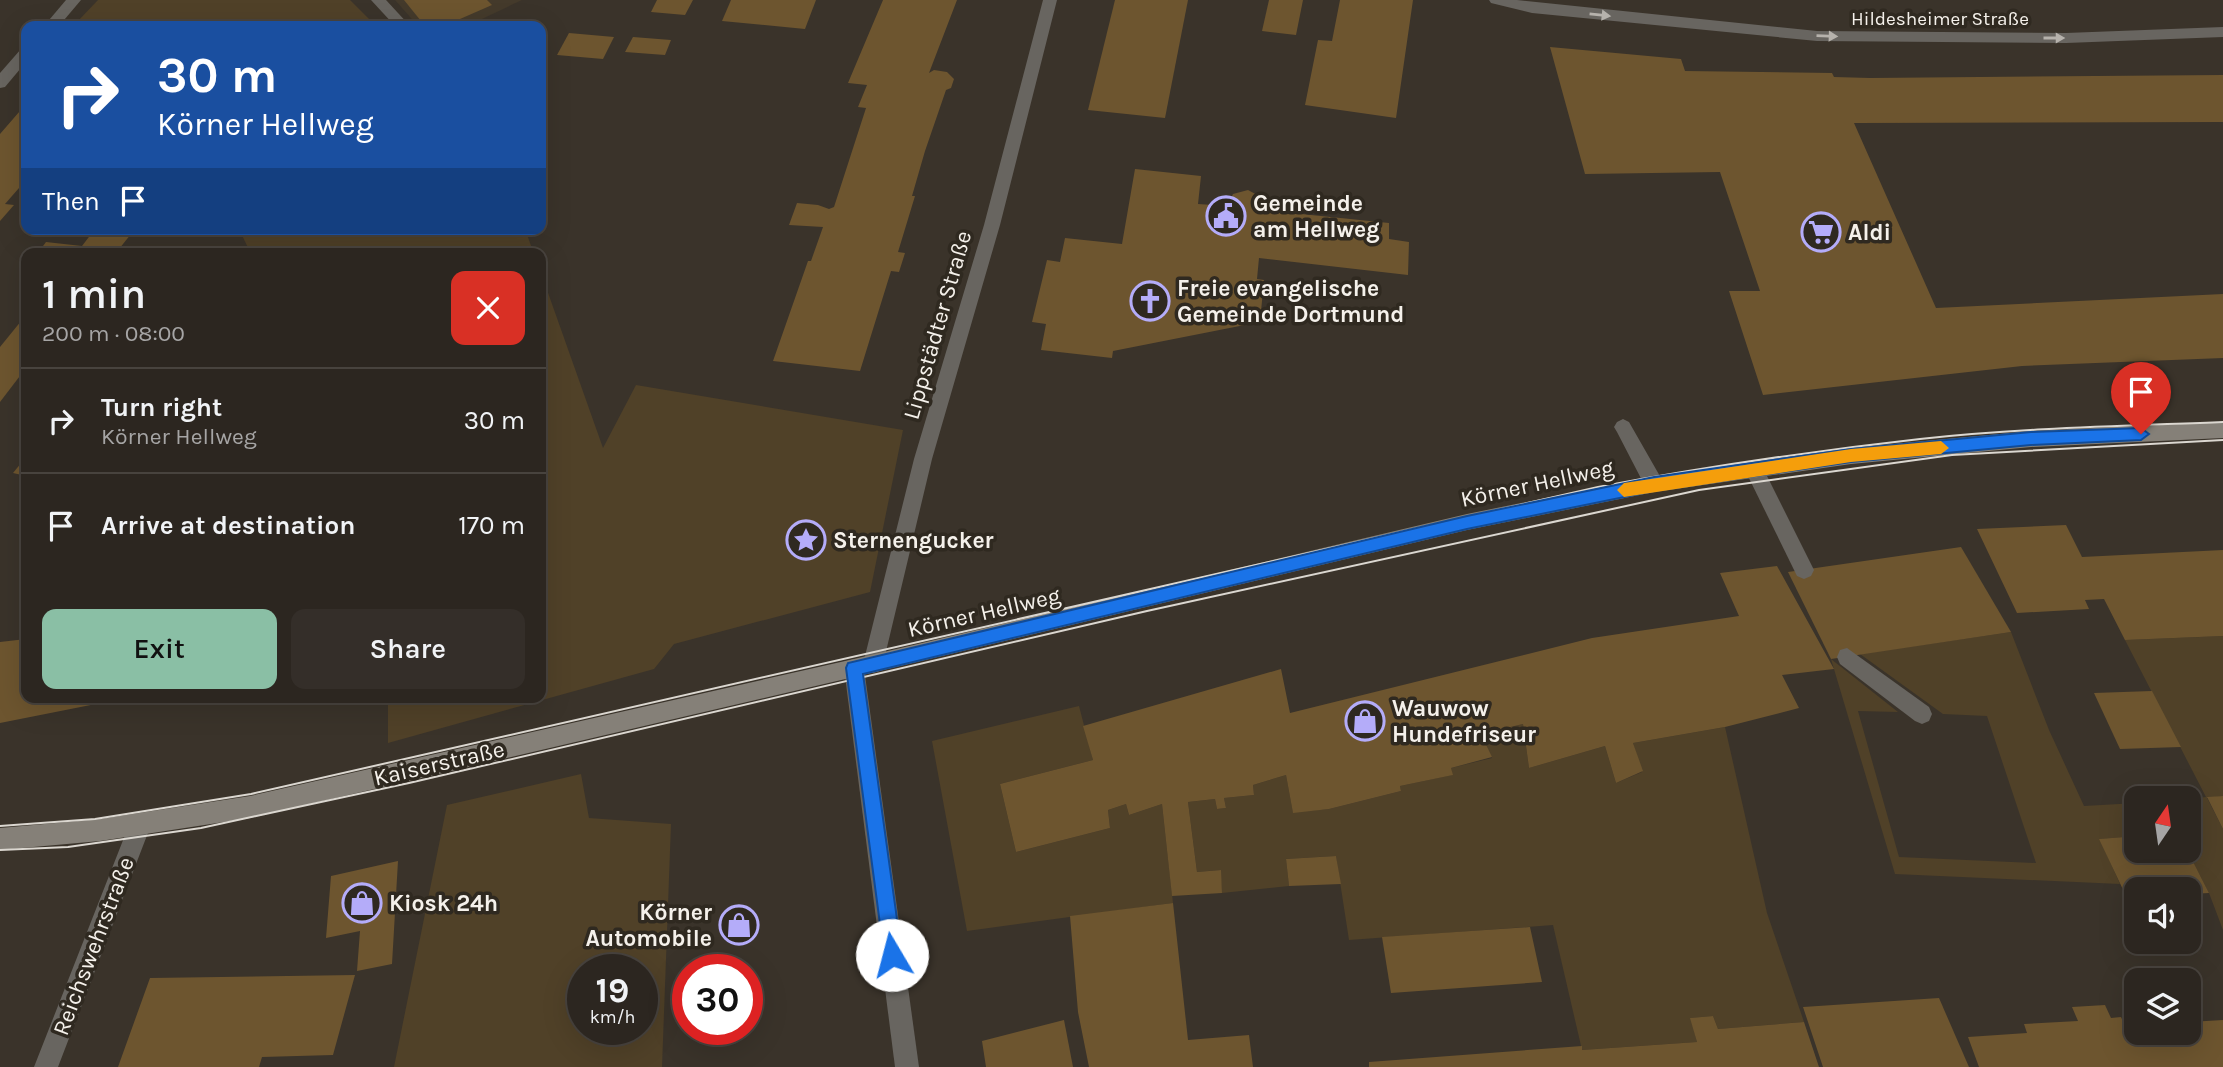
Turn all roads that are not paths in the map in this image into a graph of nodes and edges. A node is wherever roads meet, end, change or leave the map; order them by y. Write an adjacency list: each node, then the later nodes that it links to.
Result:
1 (74, 0): 6 (street)
2 (378, 0): 7 (street)
3 (1050, 0): 17 (street, Lippstädter Straße)
4 (1496, 0): 5 (street)
5 (1532, 8): 8 (street, Hildesheimer Straße, one-way to 8)
6 (55, 21)
7 (397, 21)
8 (2223, 32)
9 (21, 59): 10 (street)
10 (0, 83)
11 (1623, 427): 14 (street)
12 (2223, 430): 13 (main road, Körner Hellweg)
13 (1754, 470): 14 (main road, Körner Hellweg); 15 (street)
14 (1654, 484): 17 (main road, Körner Hellweg)
15 (1804, 570)
16 (1847, 657): 18 (street)
17 (864, 666): 19 (main road, Kaiserstraße); 22 (street)
18 (1922, 714)
19 (140, 825): 20 (main road, Kaiserstraße); 21 (street, Reichswehrstraße)
20 (0, 839)
21 (46, 1067)
22 (907, 1067)

